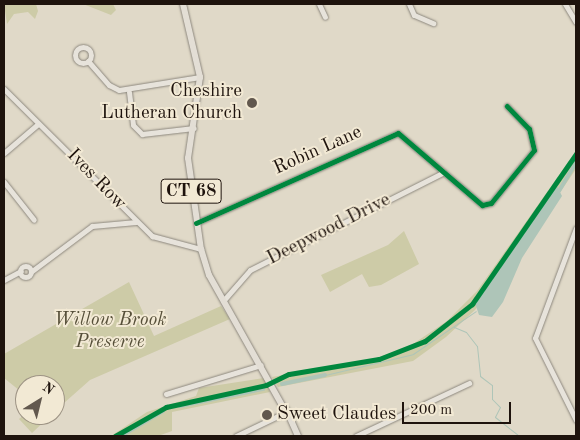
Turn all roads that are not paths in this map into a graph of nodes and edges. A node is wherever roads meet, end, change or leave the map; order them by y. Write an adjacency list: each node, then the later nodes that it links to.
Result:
1 (183, 4): 9 (main road, CT 68)
2 (319, 4): 5 (street)
3 (409, 4): 7 (street)
4 (565, 4): 6 (street)
5 (325, 18)
6 (576, 22)
7 (433, 23)
8 (88, 61): 11 (street)
9 (200, 78): 11 (street); 14 (main road, CT 68)
10 (4, 89): 13 (street, Ives Row)
11 (129, 92): 14 (street)
12 (507, 106): 16 (street)
13 (38, 124): 15 (street); 19 (street, Ives Row)
14 (194, 128): 20 (main road, CT 68)
15 (4, 153)
16 (444, 172): 20 (street, Robin Lane); 24 (street, Deepwood Drive)
17 (4, 182): 18 (street)
18 (34, 220)
19 (136, 222): 22 (street, Ives Row); 23 (street)
20 (196, 223): 22 (main road, CT 68)
21 (576, 228): 29 (street)
22 (201, 248): 24 (main road, CT 68)
23 (4, 280)
24 (223, 301): 25 (main road, CT 68)
25 (262, 365): 27 (street); 28 (main road, CT 68)
26 (469, 382): 32 (street)
27 (166, 394)
28 (286, 412): 30 (street); 31 (main road, CT 68)
29 (576, 420)
30 (236, 436)
31 (298, 436)
32 (356, 436)

